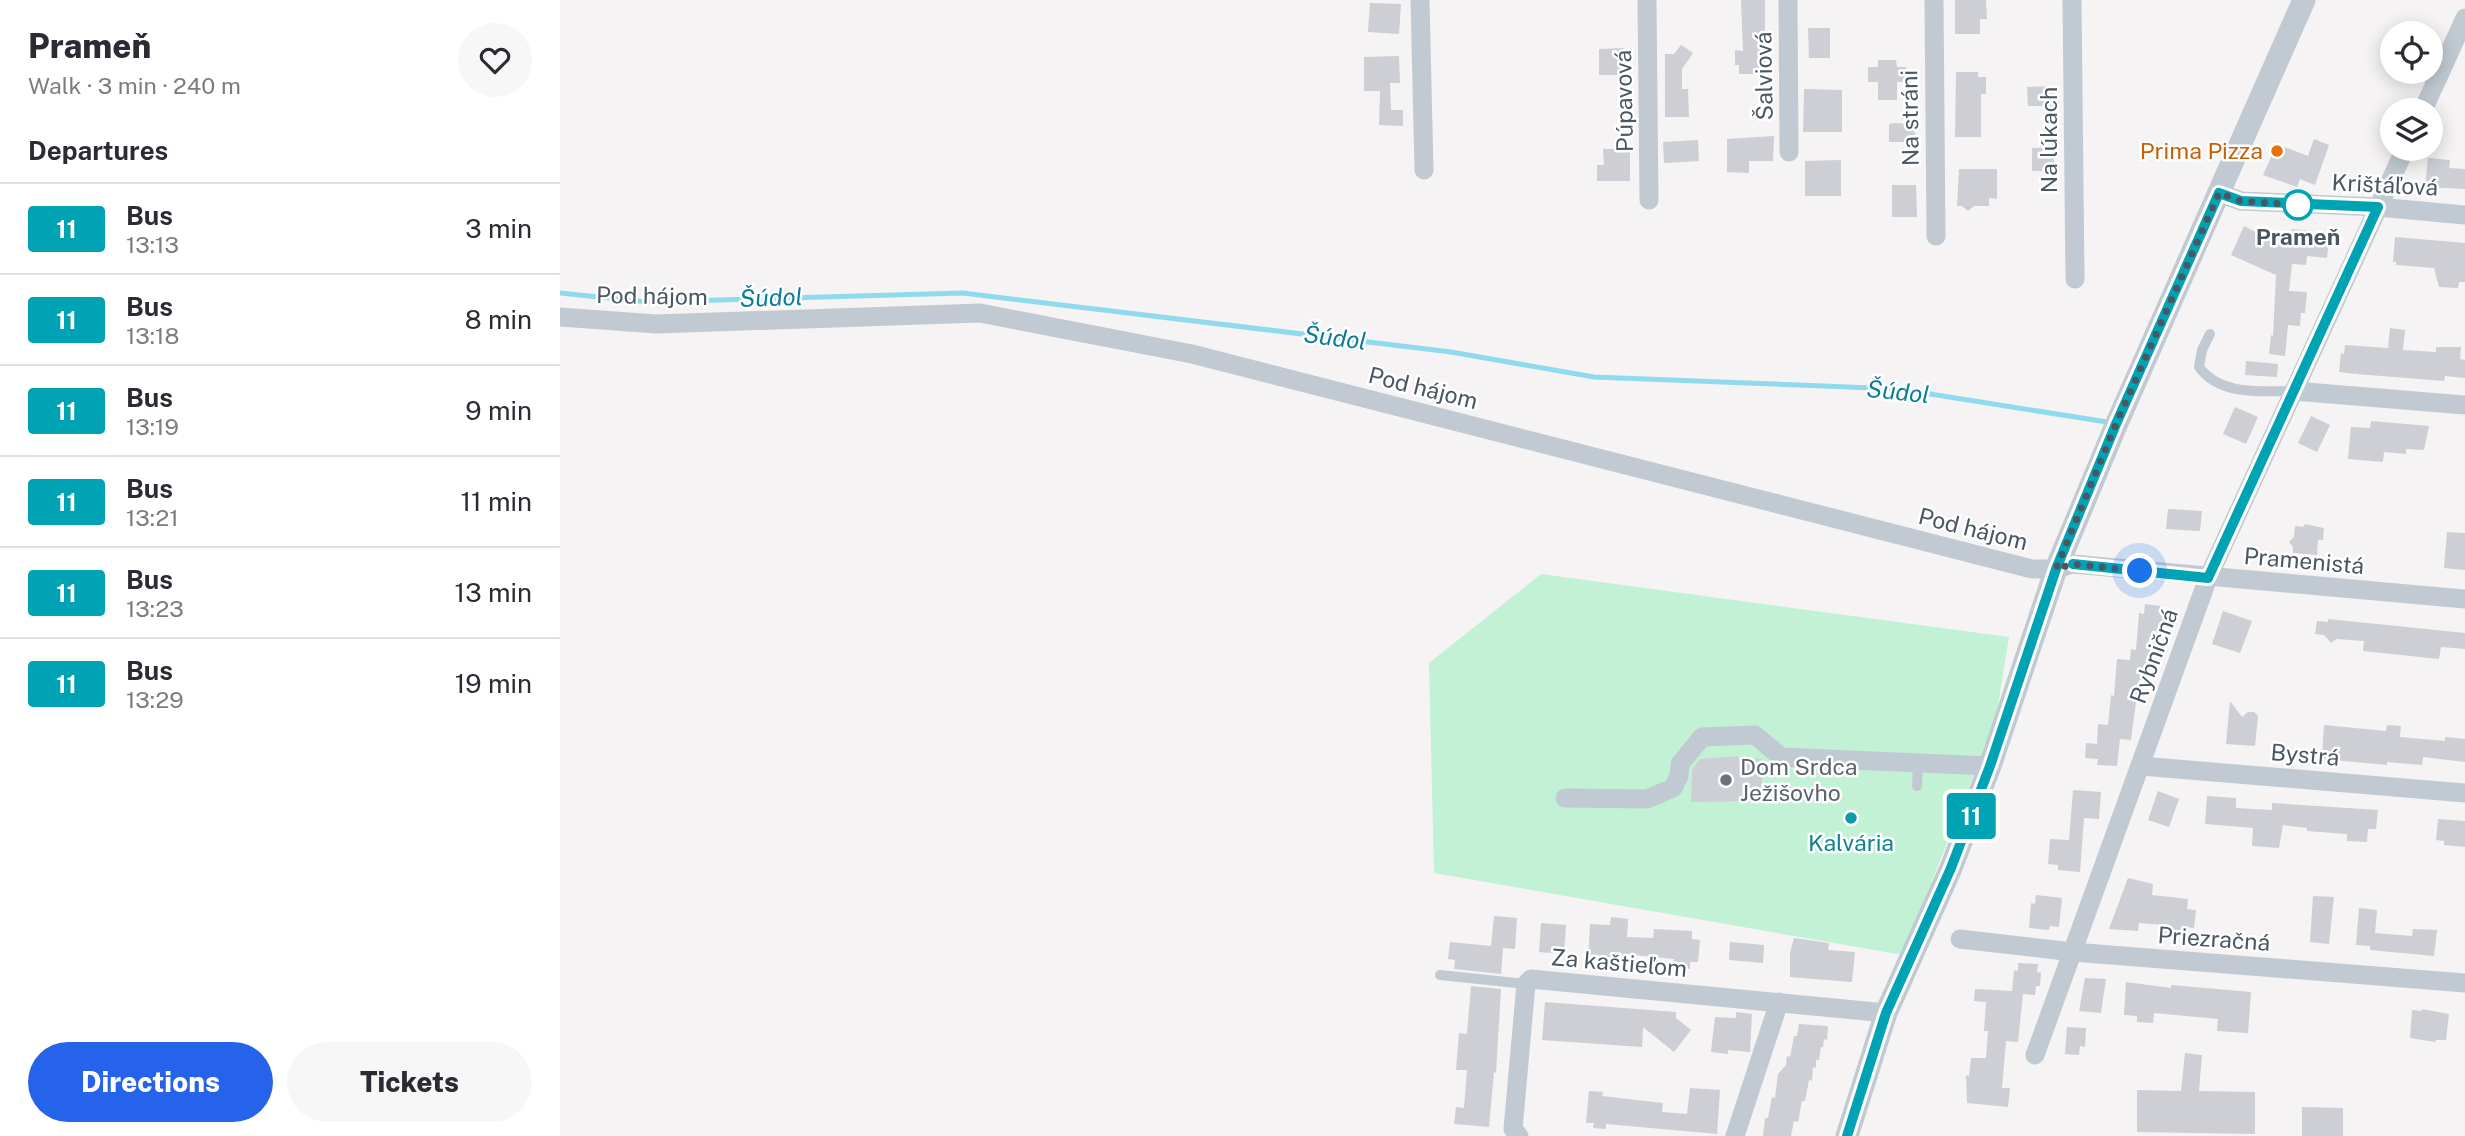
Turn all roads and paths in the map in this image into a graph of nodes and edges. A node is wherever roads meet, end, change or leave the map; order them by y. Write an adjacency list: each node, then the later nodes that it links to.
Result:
1 (1420, 0): 11 (street)
2 (1647, 0): 13 (street, Púpavová)
3 (1788, 0): 9 (street, Šalviová)
4 (1934, 0): 16 (street, Na stráni)
5 (2072, 0): 17 (street, Na lúkach)
6 (2304, 0): 12 (street)
7 (2465, 18): 8 (street)
8 (2428, 98)
9 (1789, 152)
10 (2399, 161): 14 (street, Rybničná)
11 (1424, 170)
12 (2219, 193): 14 (street, Krištáľová); 22 (street)
13 (1649, 200)
14 (2378, 207): 15 (street, Krištáľová); 20 (street, Rybničná)
15 (2465, 215)
16 (1936, 236)
17 (2075, 279)
18 (560, 317): 22 (street, Pod hájom)
19 (2210, 334): 20 (lane)
20 (2294, 391): 21 (street); 23 (street, Rybničná)
21 (2465, 405)
22 (2056, 569): 23 (street, Pramenistá); 26 (street)
23 (2208, 578): 24 (street, Pramenistá); 27 (street, Rybničná)
24 (2465, 599)
25 (1918, 763): 26 (street); 28 (lane); 30 (street)
26 (1990, 766): 37 (street)
27 (2141, 766): 29 (street, Bystrá); 32 (street, Rybničná)
28 (1917, 786)
29 (2465, 793)
30 (1565, 798)
31 (1960, 939): 32 (street, Priezračná)
32 (2073, 952): 34 (street, Priezračná); 38 (street, Rybničná)
33 (1440, 975): 35 (lane)
34 (2465, 983)
35 (1526, 984): 36 (street, Za kaštieľom); 39 (street, Za kaštieľom)
36 (1779, 1002): 37 (street, Za kaštieľom); 40 (street)
37 (1886, 1013): 41 (street)
38 (2035, 1055)
39 (1519, 1136)
40 (1735, 1136)
41 (1847, 1136)

